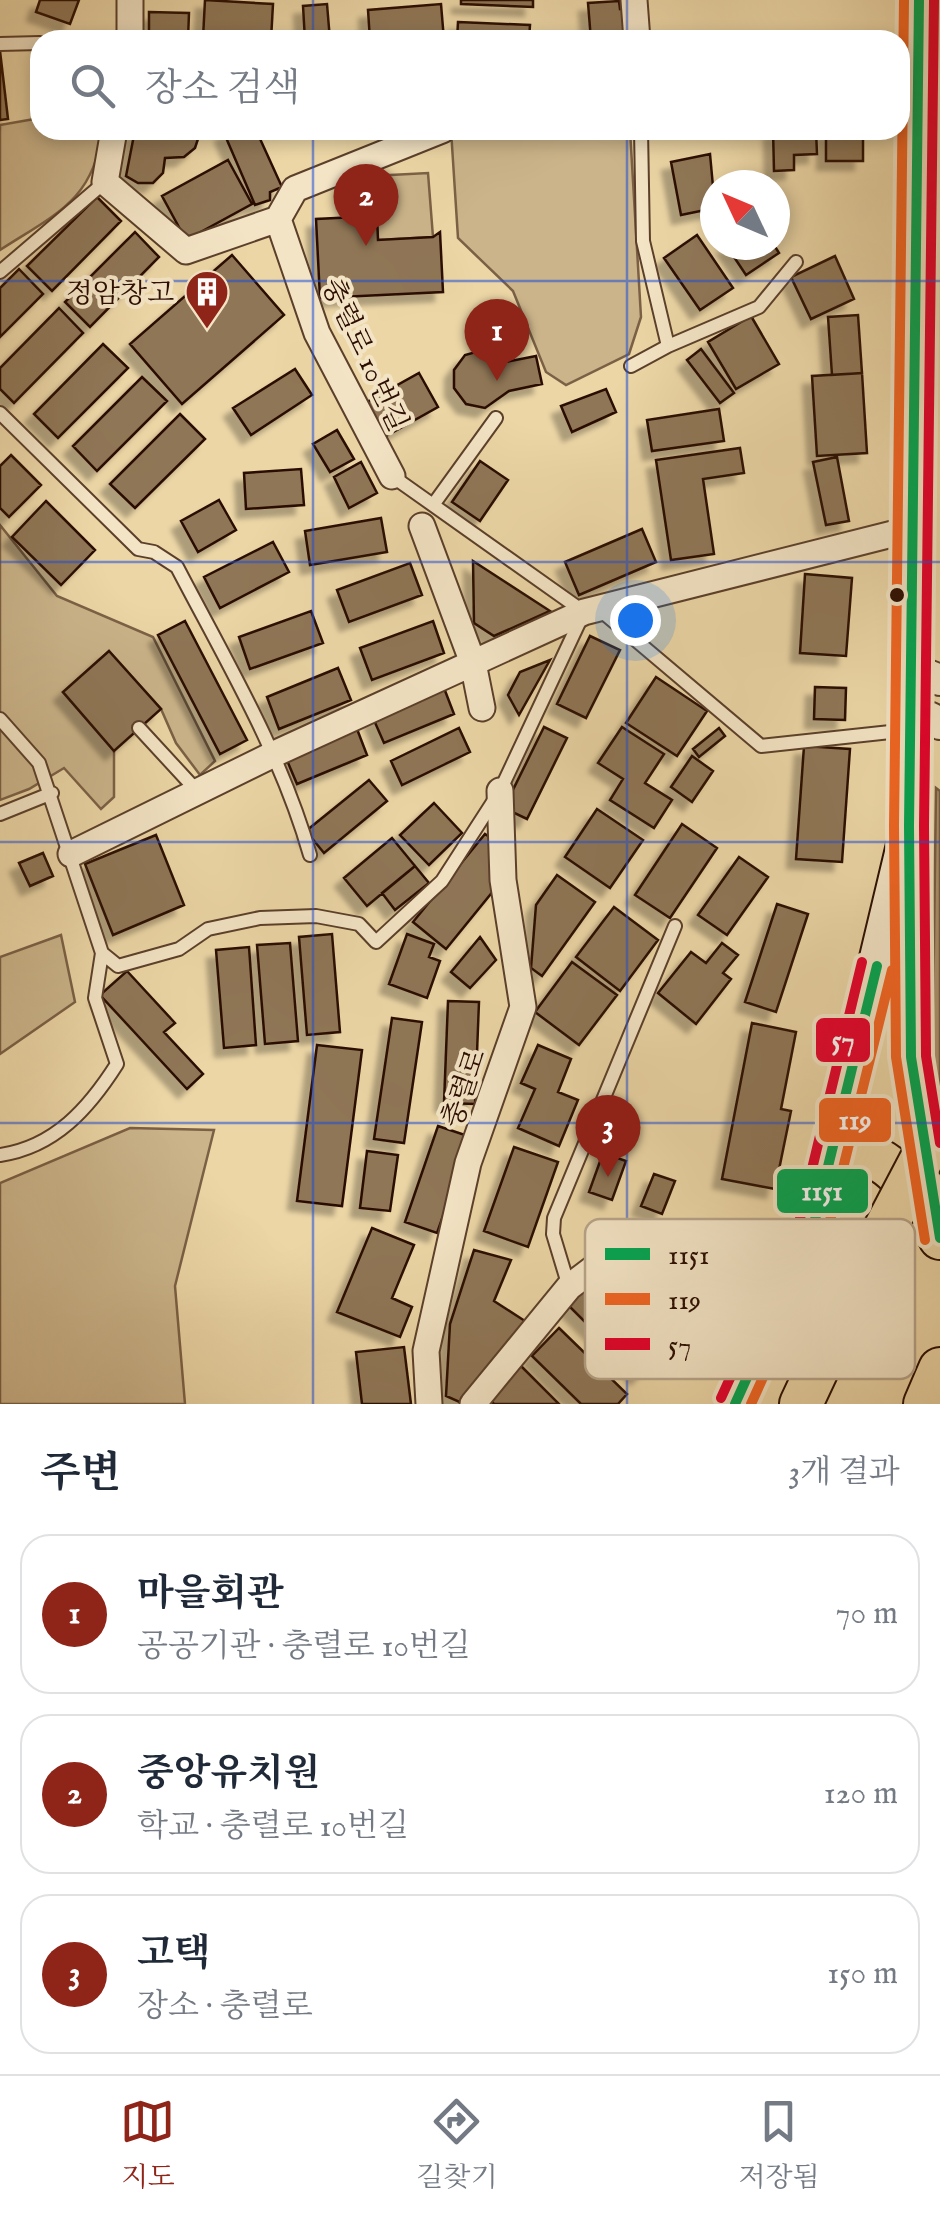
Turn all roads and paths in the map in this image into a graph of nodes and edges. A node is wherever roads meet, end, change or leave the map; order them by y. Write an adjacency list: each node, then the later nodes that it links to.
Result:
1 (130, 0): 4 (street)
2 (634, 0): 5 (street)
3 (919, 0): 8 (main road)
4 (130, 30)
5 (636, 30)
6 (30, 43): 7 (lane)
7 (0, 44)
8 (910, 69)
9 (112, 140): 13 (street)
10 (417, 140): 14 (street)
11 (640, 140): 17 (lane)
12 (910, 140): 23 (main road)
13 (105, 182): 14 (street); 16 (lane)
14 (278, 219): 21 (street, 충렬로 10번길)
15 (796, 262): 17 (lane)
16 (0, 272)
17 (668, 346): 18 (lane)
18 (631, 366)
19 (0, 413): 31 (lane)
20 (496, 418): 22 (lane)
21 (392, 476): 22 (lane, 충렬로 10번길)
22 (428, 516): 24 (lane, 충렬로 10번길); 25 (street)
23 (916, 528): 24 (street); 26 (main road)
24 (592, 610): 25 (street); 29 (lane); 32 (lane, 충렬로)
25 (473, 663): 27 (street); 31 (street)
26 (927, 675): 29 (main road)
27 (482, 708)
28 (0, 719): 33 (lane)
29 (928, 724): 36 (main road)
30 (139, 728): 34 (lane)
31 (274, 754): 34 (street); 38 (lane)
32 (500, 790): 40 (lane, 충렬로); 55 (street, 충렬로)
33 (52, 793): 35 (lane); 37 (lane)
34 (200, 794): 37 (street)
35 (0, 814)
36 (909, 826): 42 (main road); 48 (highway)
37 (71, 854): 40 (lane)
38 (310, 855)
39 (675, 926): 50 (lane)
40 (102, 953): 43 (lane)
41 (940, 1124): 46 (highway, bridge)
42 (832, 1153): 45 (main road); 48 (highway)
43 (0, 1155)
44 (940, 1181): 47 (highway)
45 (815, 1219)
46 (899, 1219)
47 (914, 1219)
48 (940, 1237)
49 (585, 1275): 50 (street)
50 (569, 1287): 56 (street)
51 (940, 1369): 60 (highway)
52 (746, 1379): 57 (main road)
53 (815, 1379): 58 (highway)
54 (839, 1379): 59 (highway)
55 (430, 1404)
56 (474, 1404)
57 (735, 1404)
58 (800, 1404)
59 (830, 1404)
60 (925, 1404)

